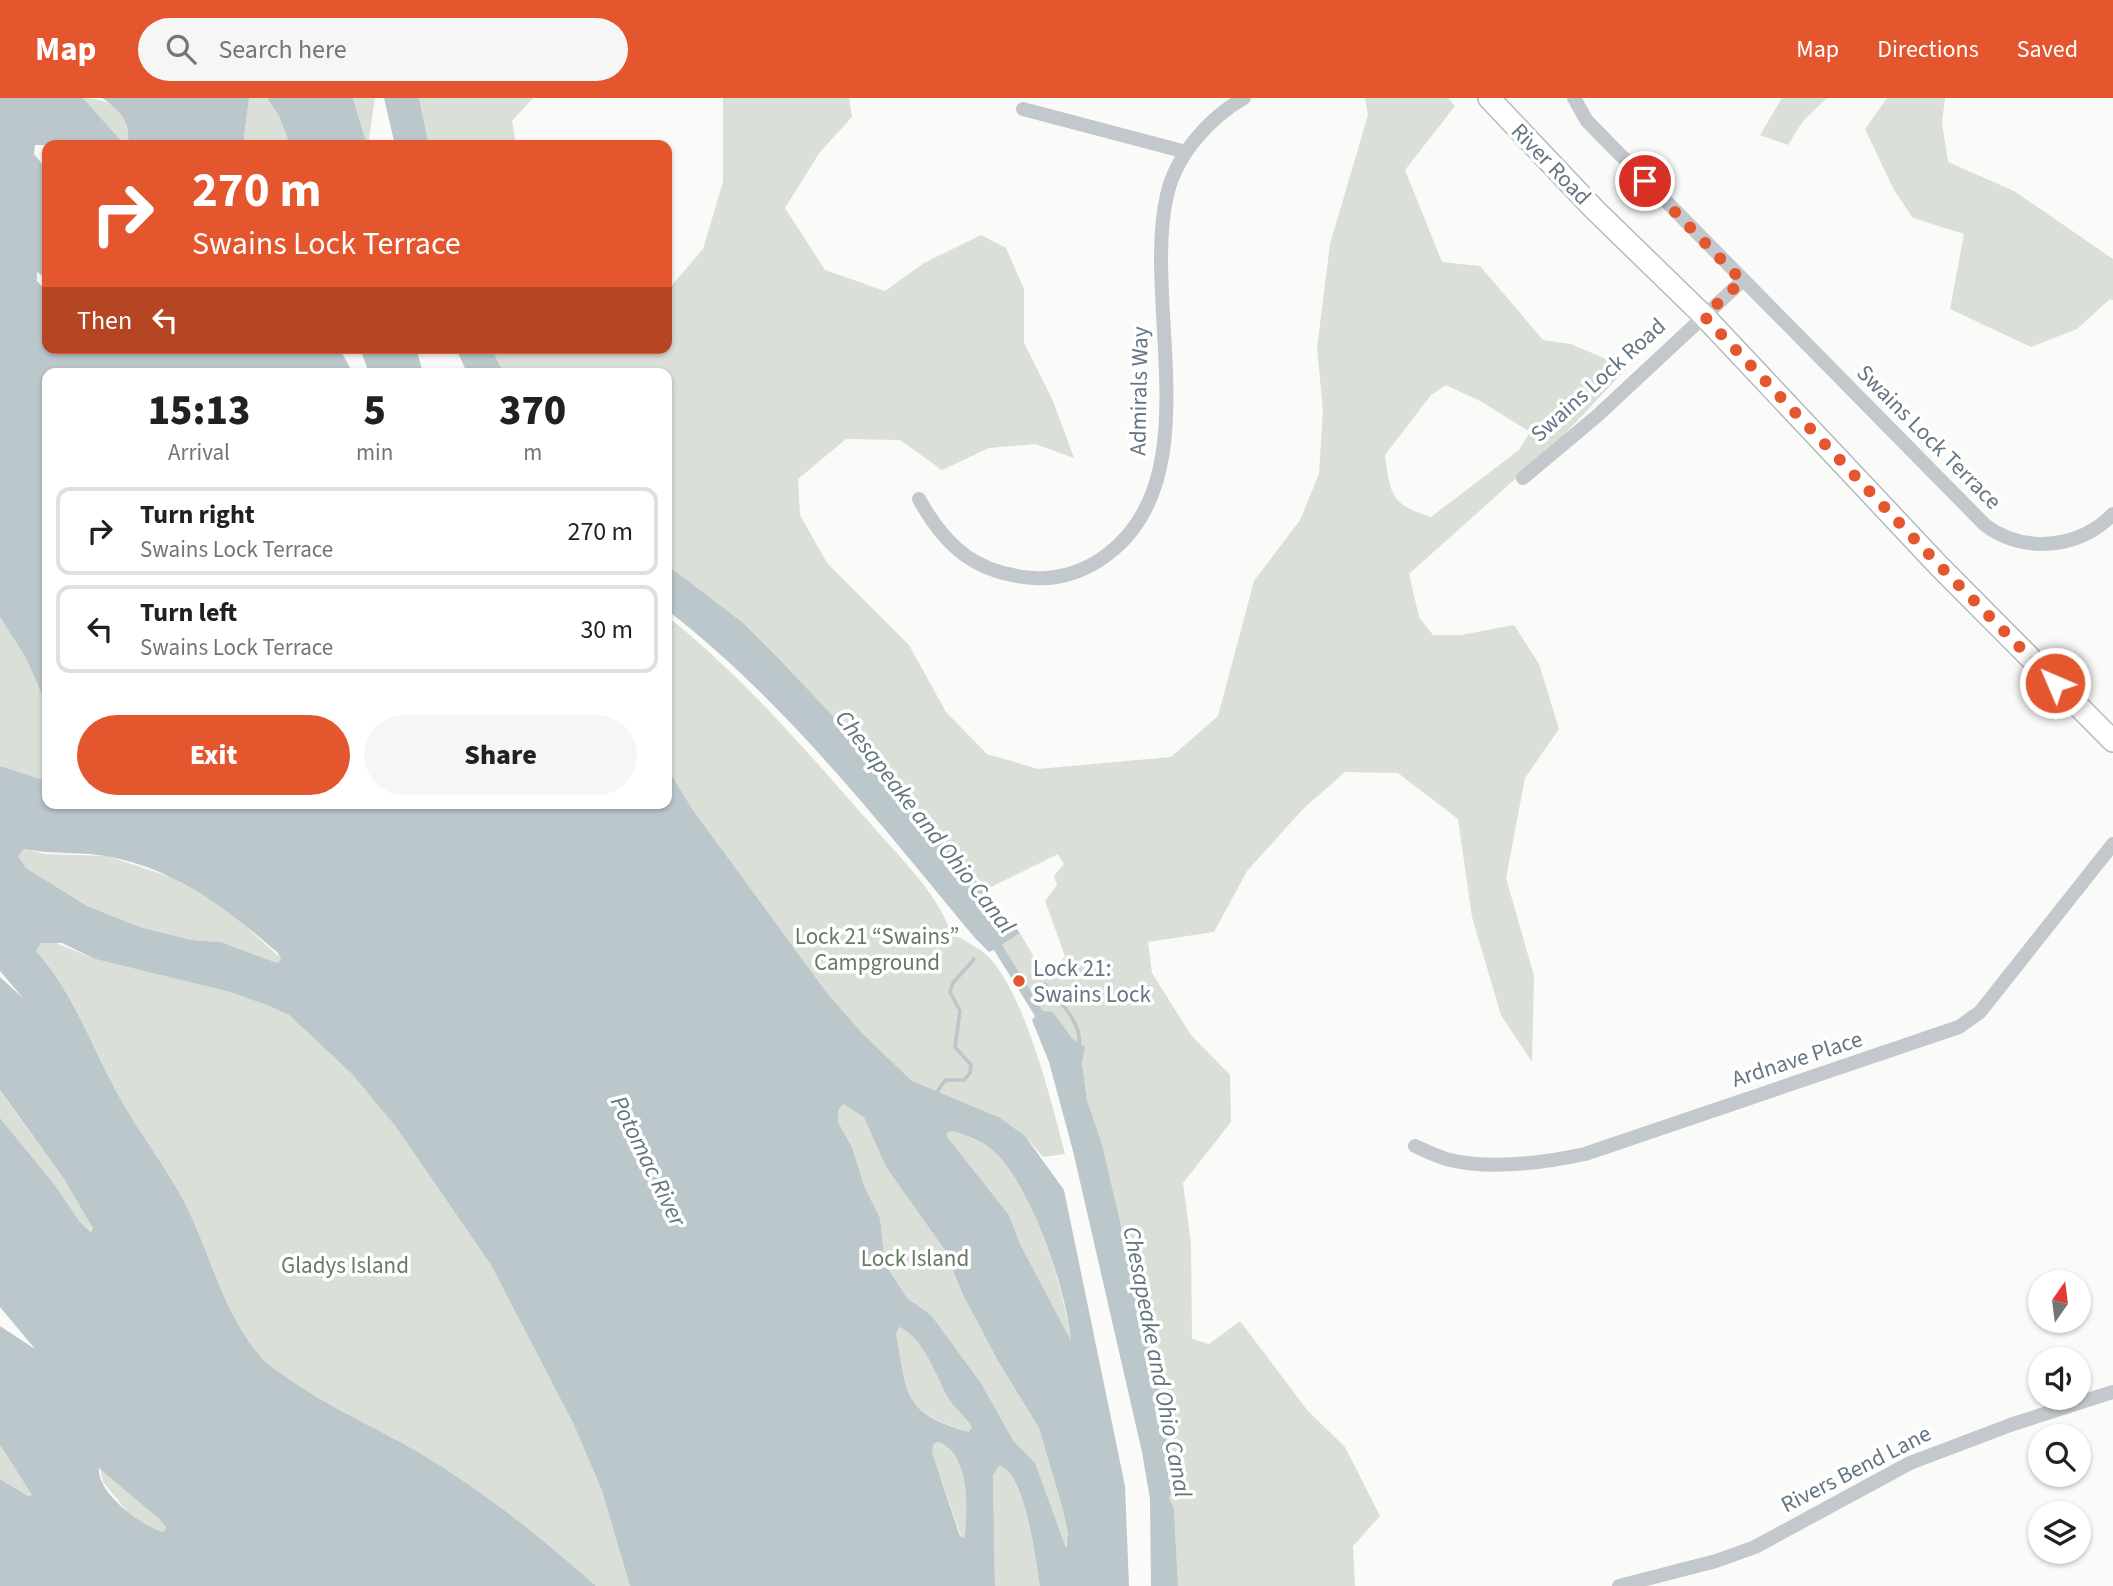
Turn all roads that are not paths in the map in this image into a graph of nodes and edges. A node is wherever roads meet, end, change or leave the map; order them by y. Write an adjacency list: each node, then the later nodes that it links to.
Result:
1 (1244, 98): 5 (street, Admirals Way)
2 (1489, 98): 7 (main road, River Road)
3 (1574, 98): 6 (street, Swains Lock Terrace)
4 (1023, 109): 5 (street)
5 (1186, 152): 9 (street, Admirals Way)
6 (1742, 281): 7 (street); 10 (street, Swains Lock Terrace)
7 (1704, 316): 8 (street, Swains Lock Road); 11 (main road, River Road)
8 (1523, 478)
9 (919, 499)
10 (2113, 514)
11 (2113, 741)
12 (2113, 844): 13 (street, Ardnave Place)
13 (1415, 1146)
14 (2113, 1392): 15 (street, Rivers Bend Lane)
15 (1619, 1586)

